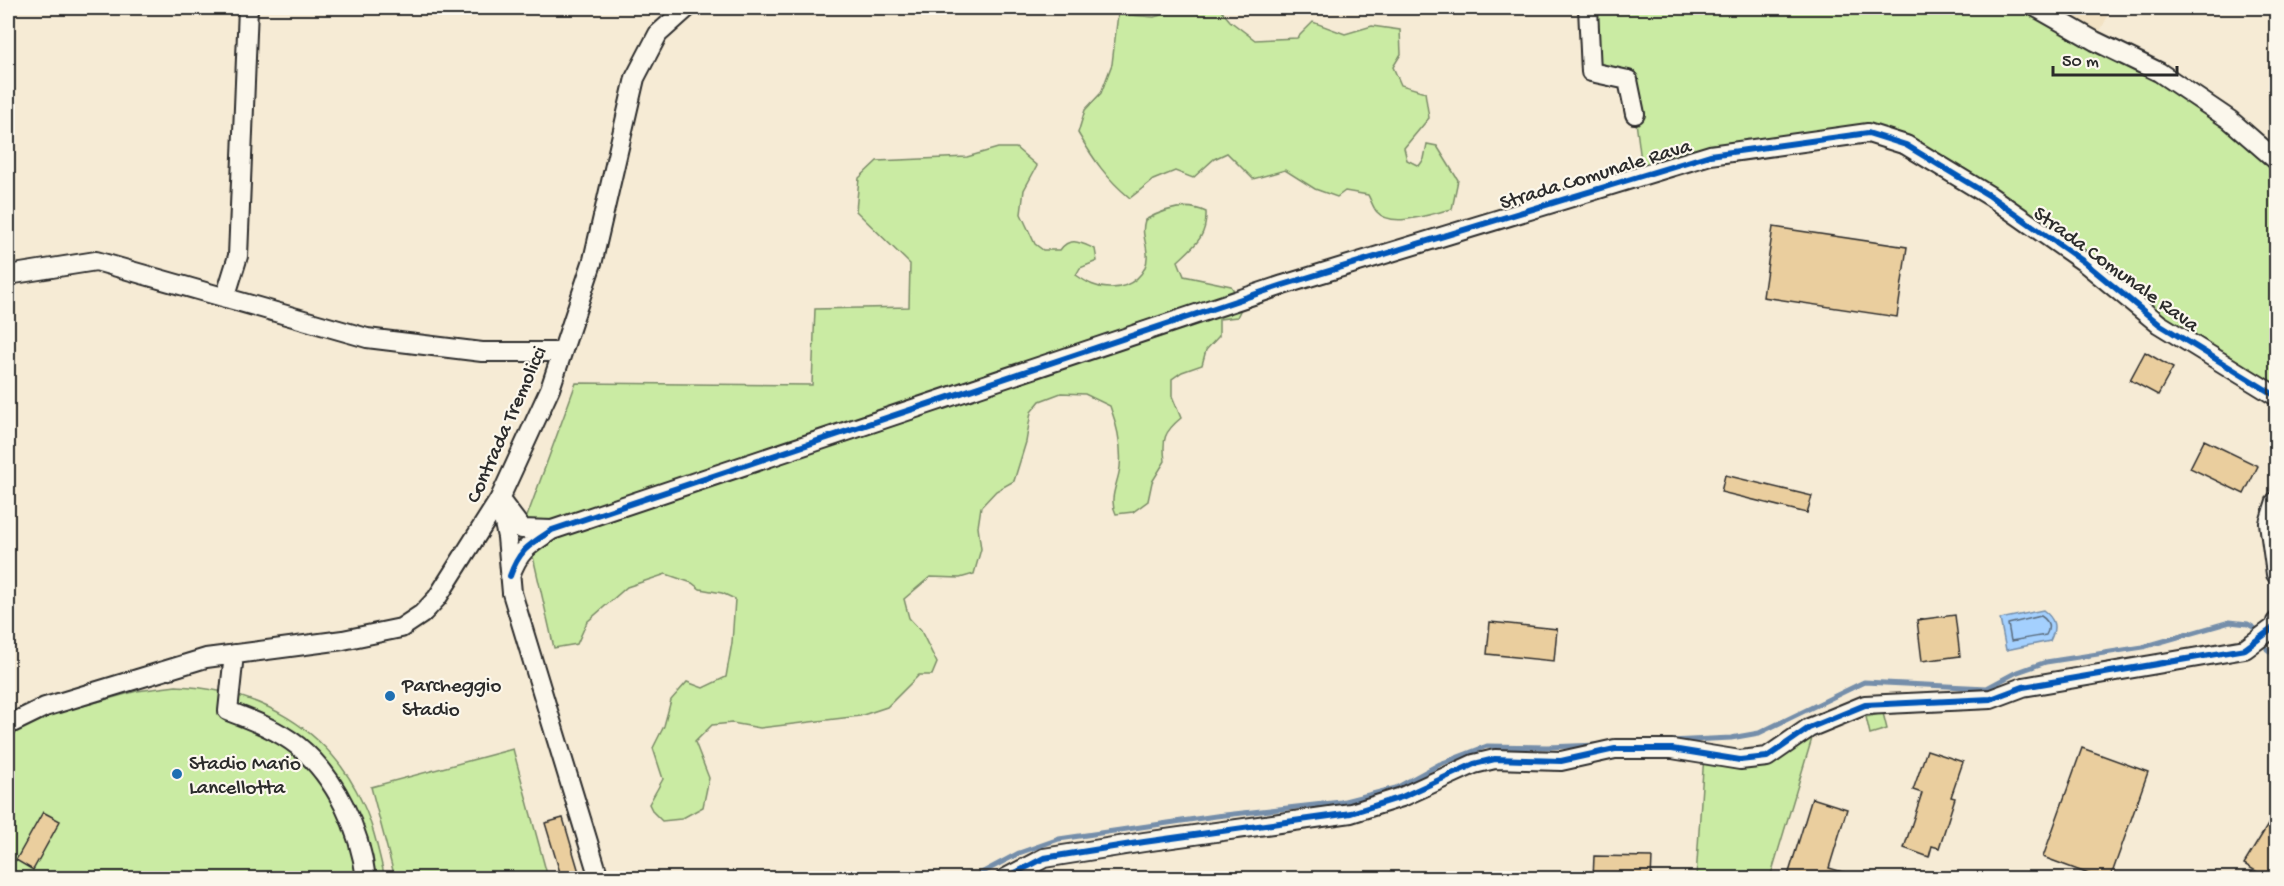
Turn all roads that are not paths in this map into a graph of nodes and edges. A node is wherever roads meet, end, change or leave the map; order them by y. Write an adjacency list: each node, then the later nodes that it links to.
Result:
1 (248, 8): 8 (street)
2 (687, 8): 9 (street, Contrada Tremolicci)
3 (1588, 8): 5 (street)
4 (2037, 8): 6 (street)
5 (1635, 114)
6 (2277, 160)
7 (8, 275): 8 (street)
8 (225, 298): 9 (street)
9 (562, 352): 11 (street, Contrada Tremolicci)
10 (2277, 396): 13 (street, Strada Comunale Rava)
11 (499, 500): 13 (street); 16 (street, Contrada Tremolicci)
12 (2277, 501): 14 (street)
13 (516, 539): 19 (street)
14 (2277, 574)
15 (2277, 622): 20 (street)
16 (234, 654): 17 (street, Contrada Tremolicci); 18 (street)
17 (8, 725)
18 (366, 879)
19 (599, 879)
20 (1006, 879)

